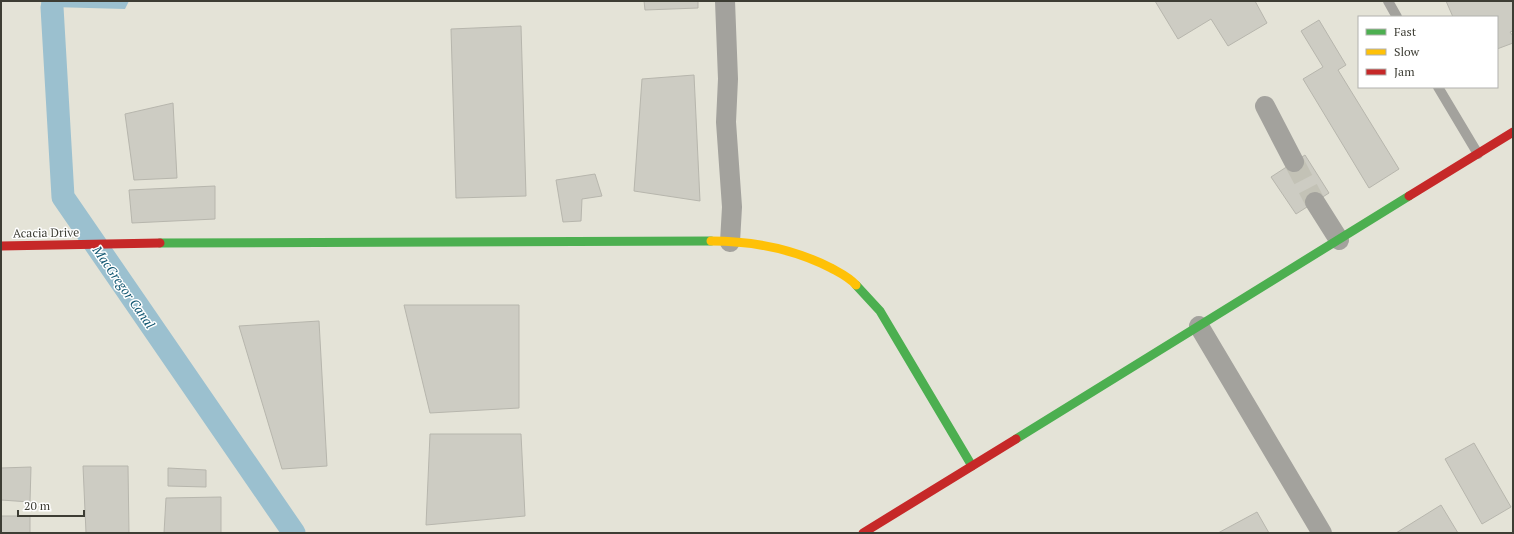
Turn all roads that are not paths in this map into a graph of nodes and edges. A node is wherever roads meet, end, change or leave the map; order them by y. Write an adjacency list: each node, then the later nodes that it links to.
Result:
1 (725, 1): 11 (street)
2 (1388, 1): 3 (lane)
3 (1396, 16)
4 (1439, 88): 7 (lane)
5 (1265, 106): 8 (street)
6 (1513, 132): 7 (street)
7 (1478, 154): 10 (street)
8 (1294, 162)
9 (1315, 202): 10 (street)
10 (1339, 240): 13 (street)
11 (730, 242): 12 (street, Acacia Drive); 14 (street, Acacia Drive)
12 (1, 246)
13 (1199, 326): 14 (street); 16 (street)
14 (972, 466): 15 (street)
15 (863, 533)
16 (1322, 533)

